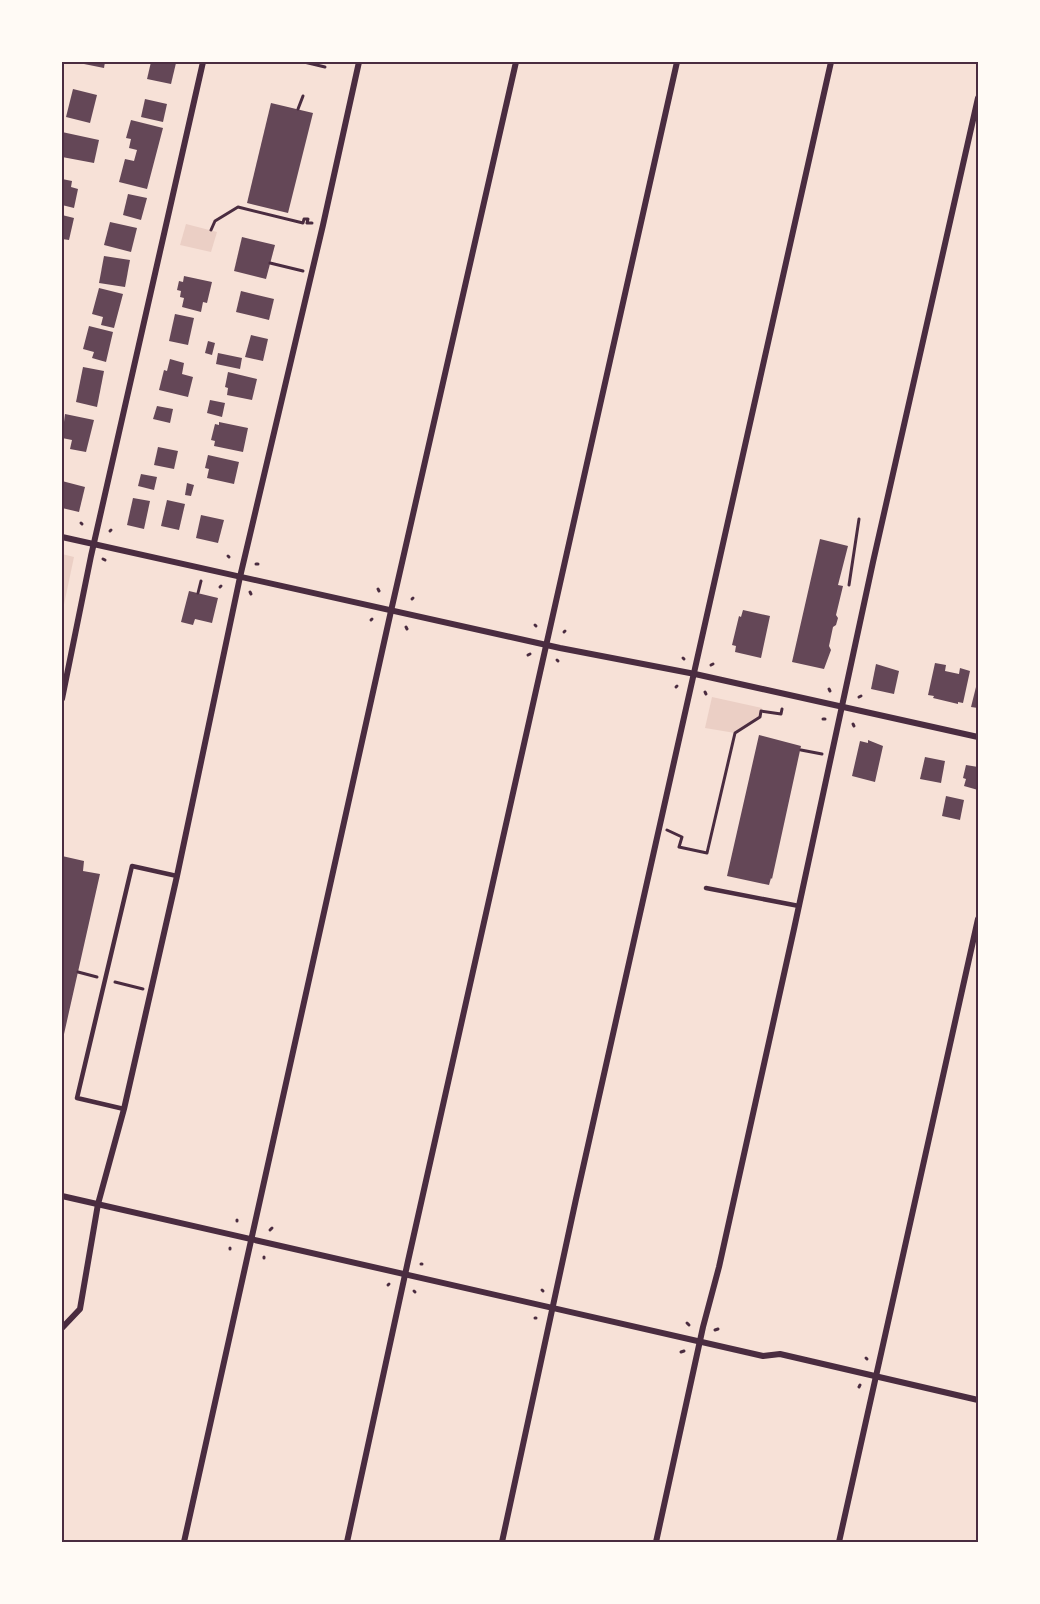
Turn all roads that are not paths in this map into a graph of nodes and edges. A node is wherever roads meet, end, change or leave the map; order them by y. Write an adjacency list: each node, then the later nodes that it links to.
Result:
1 (203, 62): 8 (street)
2 (359, 62): 9 (street)
3 (516, 62): 10 (street)
4 (677, 62): 11 (street)
5 (831, 62): 12 (street)
6 (978, 98): 14 (street)
7 (62, 537): 8 (street)
8 (94, 544): 9 (street); 13 (street)
9 (240, 577): 10 (street); 16 (street)
10 (391, 611): 11 (street); 23 (street)
11 (546, 645): 12 (street); 24 (street)
12 (694, 675): 14 (street); 25 (street)
13 (62, 699)
14 (843, 707): 15 (street); 18 (street)
15 (978, 737)
16 (177, 876): 20 (street); 20 (lane)
17 (706, 888): 18 (lane)
18 (799, 906): 27 (street)
19 (978, 919): 28 (street)
20 (124, 1109): 22 (street)
21 (62, 1196): 22 (street)
22 (98, 1204): 23 (street); 26 (street)
23 (251, 1239): 24 (street); 30 (street)
24 (406, 1274): 25 (street); 31 (street)
25 (552, 1308): 27 (street); 32 (street)
26 (62, 1328)
27 (700, 1341): 28 (street); 33 (street)
28 (875, 1377): 29 (street); 34 (street)
29 (978, 1400)
30 (184, 1542)
31 (347, 1542)
32 (502, 1542)
33 (656, 1542)
34 (839, 1542)

